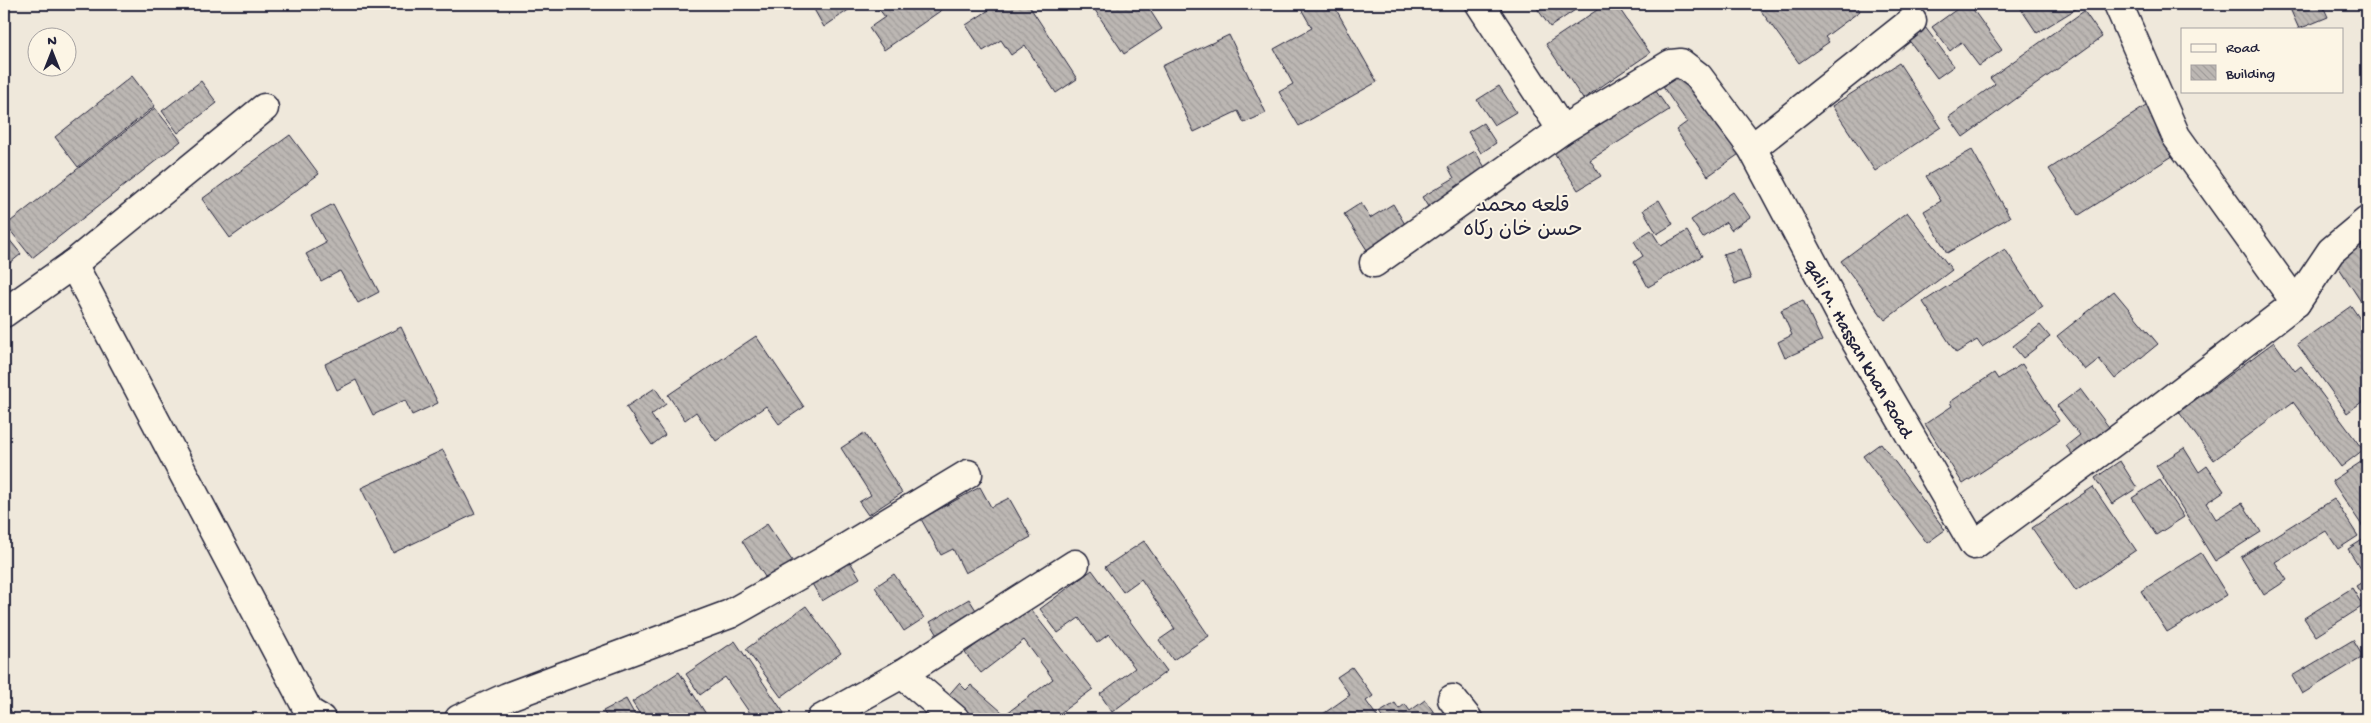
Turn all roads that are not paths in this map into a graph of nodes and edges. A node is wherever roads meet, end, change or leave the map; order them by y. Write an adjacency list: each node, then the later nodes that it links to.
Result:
1 (1480, 4): 5 (street)
2 (2118, 4): 10 (street)
3 (1912, 21): 6 (street)
4 (264, 108): 9 (street)
5 (1562, 130): 6 (street, qali M. Hassan khan Road); 8 (street, qali M. Hassan khan Road)
6 (1752, 148): 10 (street, qali M. Hassan khan Road)
7 (2367, 221): 10 (street)
8 (1374, 263)
9 (74, 264): 11 (street); 15 (street)
10 (2296, 303)
11 (4, 313)
12 (968, 474): 16 (street)
13 (1075, 564): 14 (street)
14 (902, 674): 17 (street); 18 (street)
15 (321, 719)
16 (459, 719)
17 (821, 719)
18 (955, 719)

